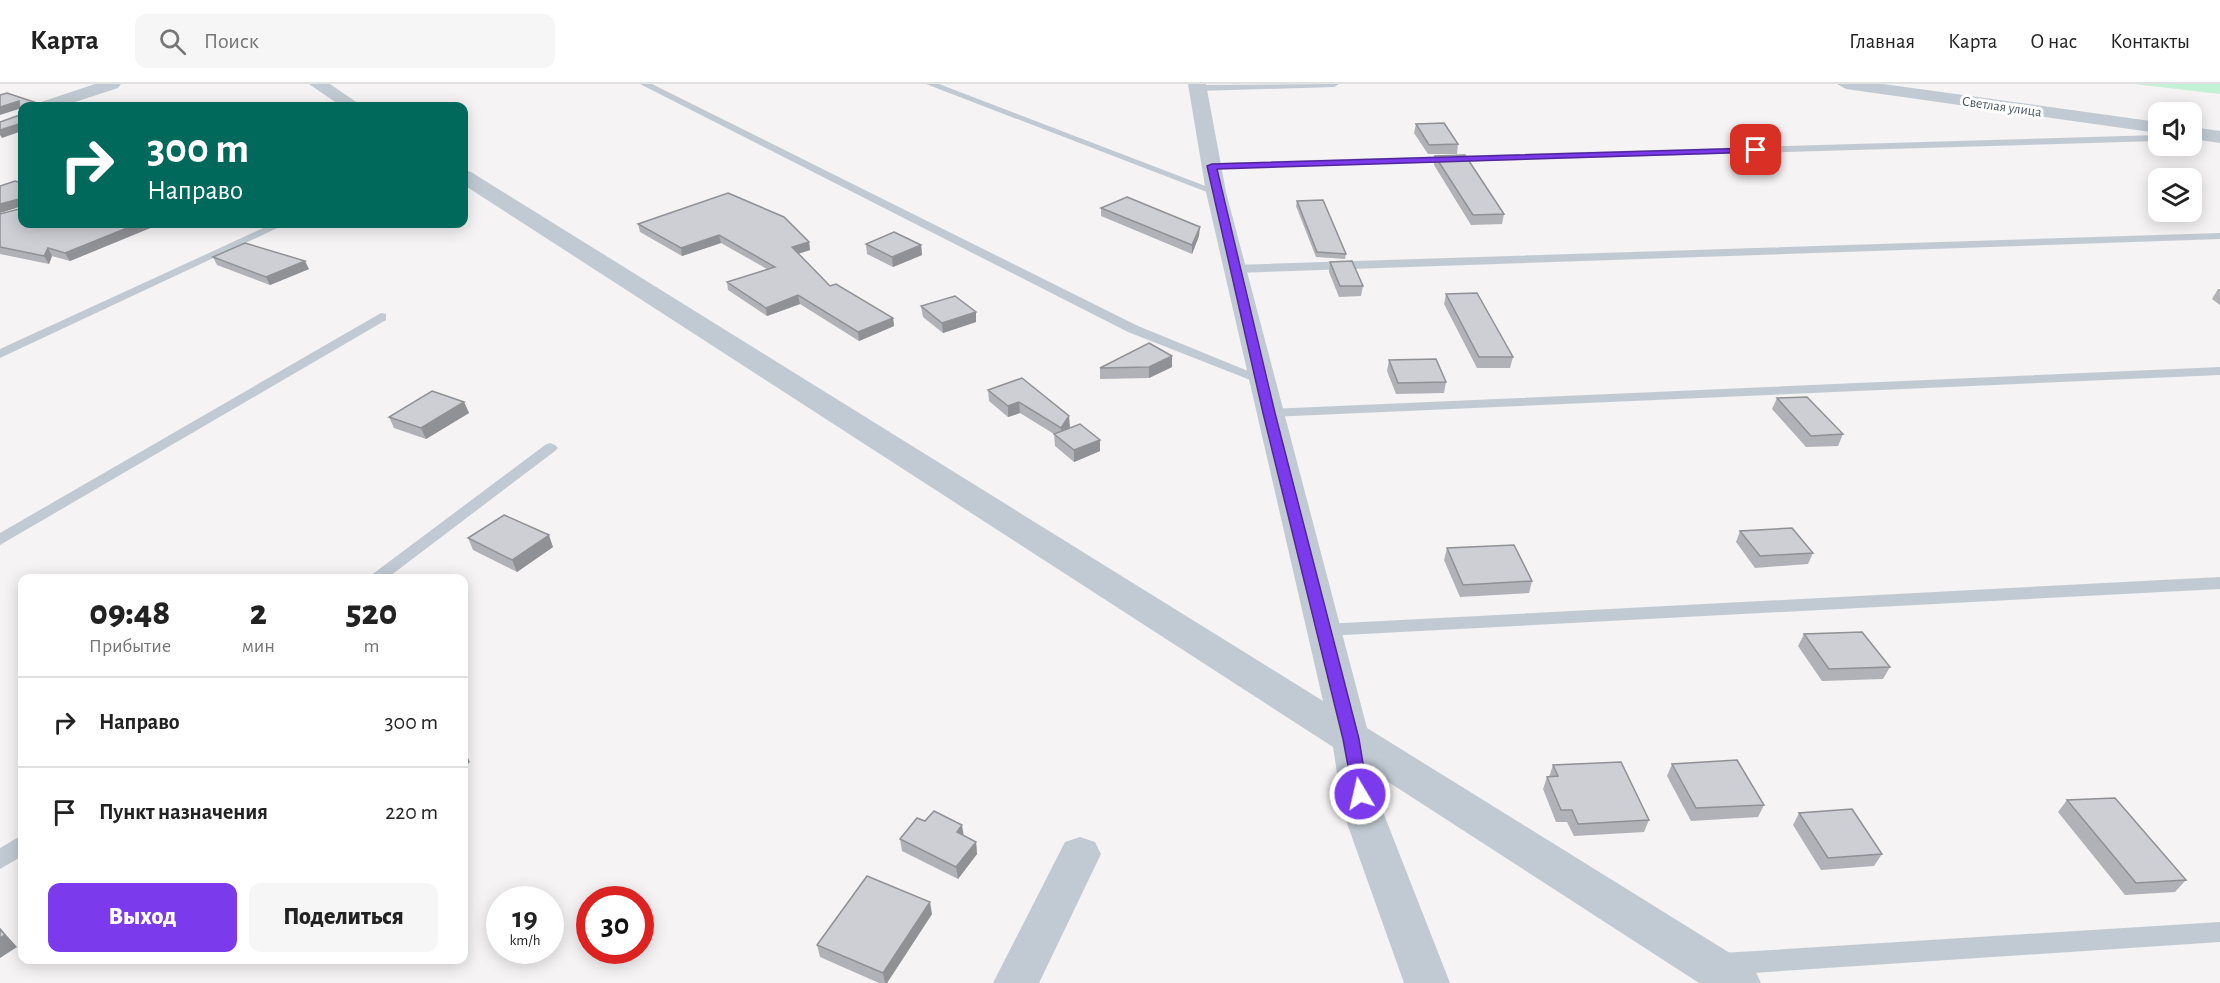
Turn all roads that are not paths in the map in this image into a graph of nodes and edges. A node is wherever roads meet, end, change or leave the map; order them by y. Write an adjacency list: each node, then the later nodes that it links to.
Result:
1 (112, 84): 8 (street)
2 (318, 84): 9 (street)
3 (645, 84): 23 (lane)
4 (931, 84): 16 (lane)
5 (1334, 84): 7 (lane)
6 (1846, 84): 10 (street, Светлая улица)
7 (1198, 86): 16 (street)
8 (59, 102)
9 (347, 102)
10 (2148, 127)
11 (2202, 134): 12 (street)
12 (2220, 136): 13 (lane)
13 (2202, 137)
14 (2148, 138): 16 (lane)
15 (468, 179): 30 (street)
16 (1214, 179): 19 (street)
17 (271, 228): 21 (lane)
18 (2220, 236): 19 (lane)
19 (1235, 269): 23 (street)
20 (381, 317): 26 (lane)
21 (0, 354)
22 (2220, 371): 24 (lane)
23 (1263, 380): 24 (street)
24 (1269, 413): 29 (street)
25 (550, 448): 27 (lane)
26 (0, 540)
27 (382, 574)
28 (2220, 583): 29 (lane)
29 (1324, 630): 30 (street)
30 (1351, 739): 35 (street); 37 (street)
31 (18, 847): 33 (lane)
32 (1080, 854): 36 (street)
33 (0, 860)
34 (2220, 932): 35 (lane)
35 (1724, 974)
36 (1016, 983)
37 (1426, 983)

